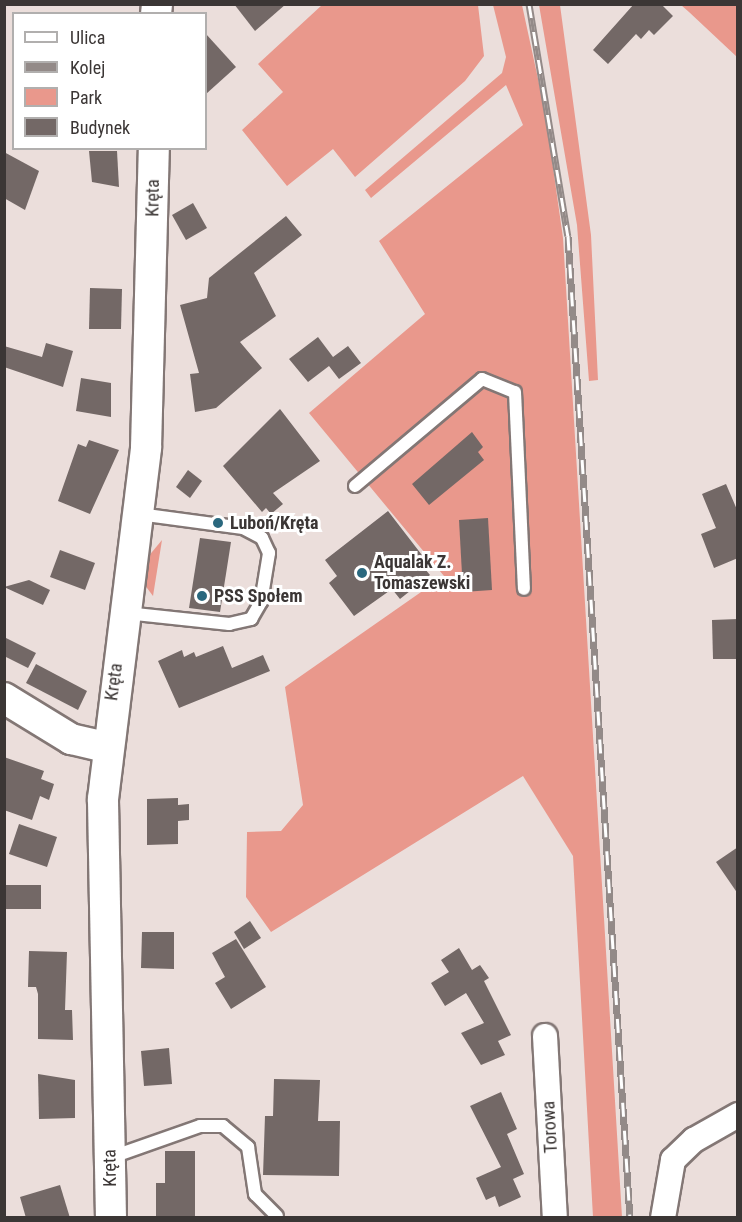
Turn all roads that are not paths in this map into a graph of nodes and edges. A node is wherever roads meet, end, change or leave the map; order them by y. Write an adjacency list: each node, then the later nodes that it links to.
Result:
1 (154, 150): 3 (street, Kręta)
2 (355, 486): 4 (lane)
3 (139, 514): 5 (street, Kręta); 5 (lane)
4 (524, 589)
5 (125, 613): 7 (street, Kręta)
6 (4, 699): 7 (street)
7 (106, 747): 10 (street, Kręta)
8 (545, 1036): 12 (street, Torowa)
9 (738, 1115): 14 (street)
10 (110, 1158): 11 (lane); 13 (street, Kręta)
11 (277, 1216)
12 (554, 1217)
13 (111, 1218)
14 (663, 1218)

